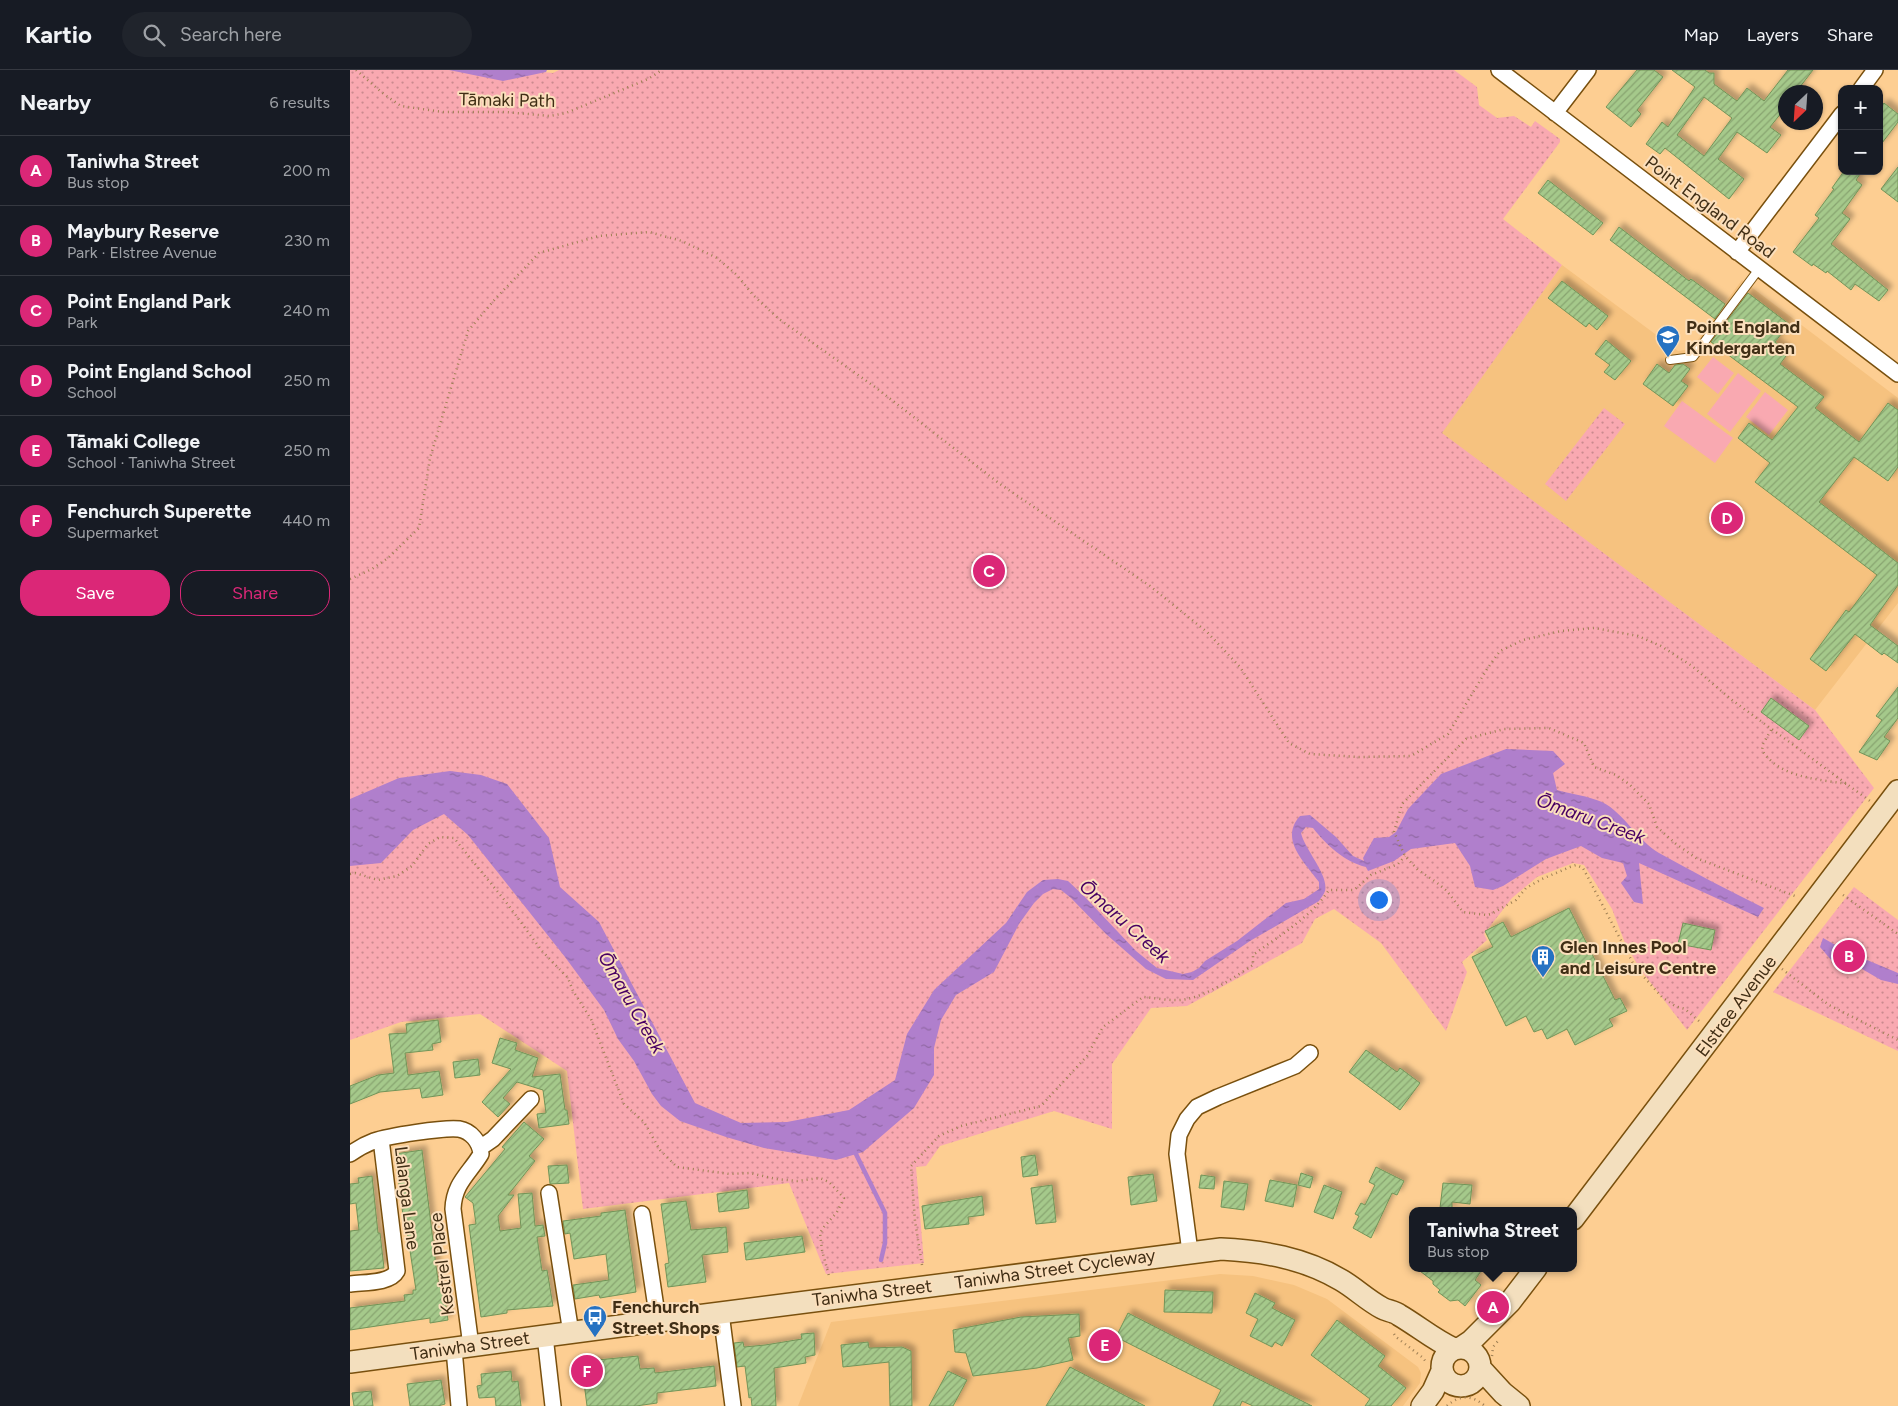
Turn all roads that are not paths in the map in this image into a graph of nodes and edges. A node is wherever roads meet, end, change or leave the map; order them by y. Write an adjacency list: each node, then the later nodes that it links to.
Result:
1 (1499, 70): 5 (street, Point England Road)
2 (1588, 70): 5 (street)
3 (1875, 70): 4 (street)
4 (1864, 85)
5 (1555, 113): 7 (street, Point England Road)
6 (1838, 119): 7 (street)
7 (1737, 252): 8 (street, Point England Road)
8 (1759, 269): 9 (lane); 10 (street, Point England Road)
9 (1670, 360)
10 (1898, 374)
11 (1898, 791): 19 (main road, Elstree Avenue)
12 (1310, 1053): 20 (street)
13 (531, 1099): 15 (street)
14 (381, 1139): 15 (street); 16 (street); 22 (street, Lalanga Lane)
15 (480, 1148): 28 (street, Kestrel Place)
16 (350, 1154)
17 (549, 1193): 26 (street)
18 (642, 1214): 25 (street)
19 (1577, 1214)
20 (1190, 1252): 24 (main road, Taniwha Street); 31 (main road, Taniwha Street)
21 (1533, 1272): 23 (main road)
22 (350, 1284)
23 (1510, 1302): 30 (main road); 31 (main road)
24 (721, 1313): 25 (main road, Taniwha Street); 34 (street)
25 (658, 1321): 26 (main road, Taniwha Street)
26 (571, 1333): 27 (main road, Taniwha Street)
27 (545, 1336): 28 (main road, Taniwha Street); 33 (street)
28 (463, 1347): 29 (main road, Taniwha Street); 32 (street, Kestrel Place)
29 (350, 1362)
30 (1480, 1365): 31 (main road); 31 (main road); 38 (main road)
31 (1450, 1368): 35 (main road); 36 (main road); 37 (main road, Taniwha Street)
32 (459, 1406)
33 (553, 1406)
34 (733, 1406)
35 (1422, 1406)
36 (1438, 1406)
37 (1503, 1406)
38 (1519, 1406)

